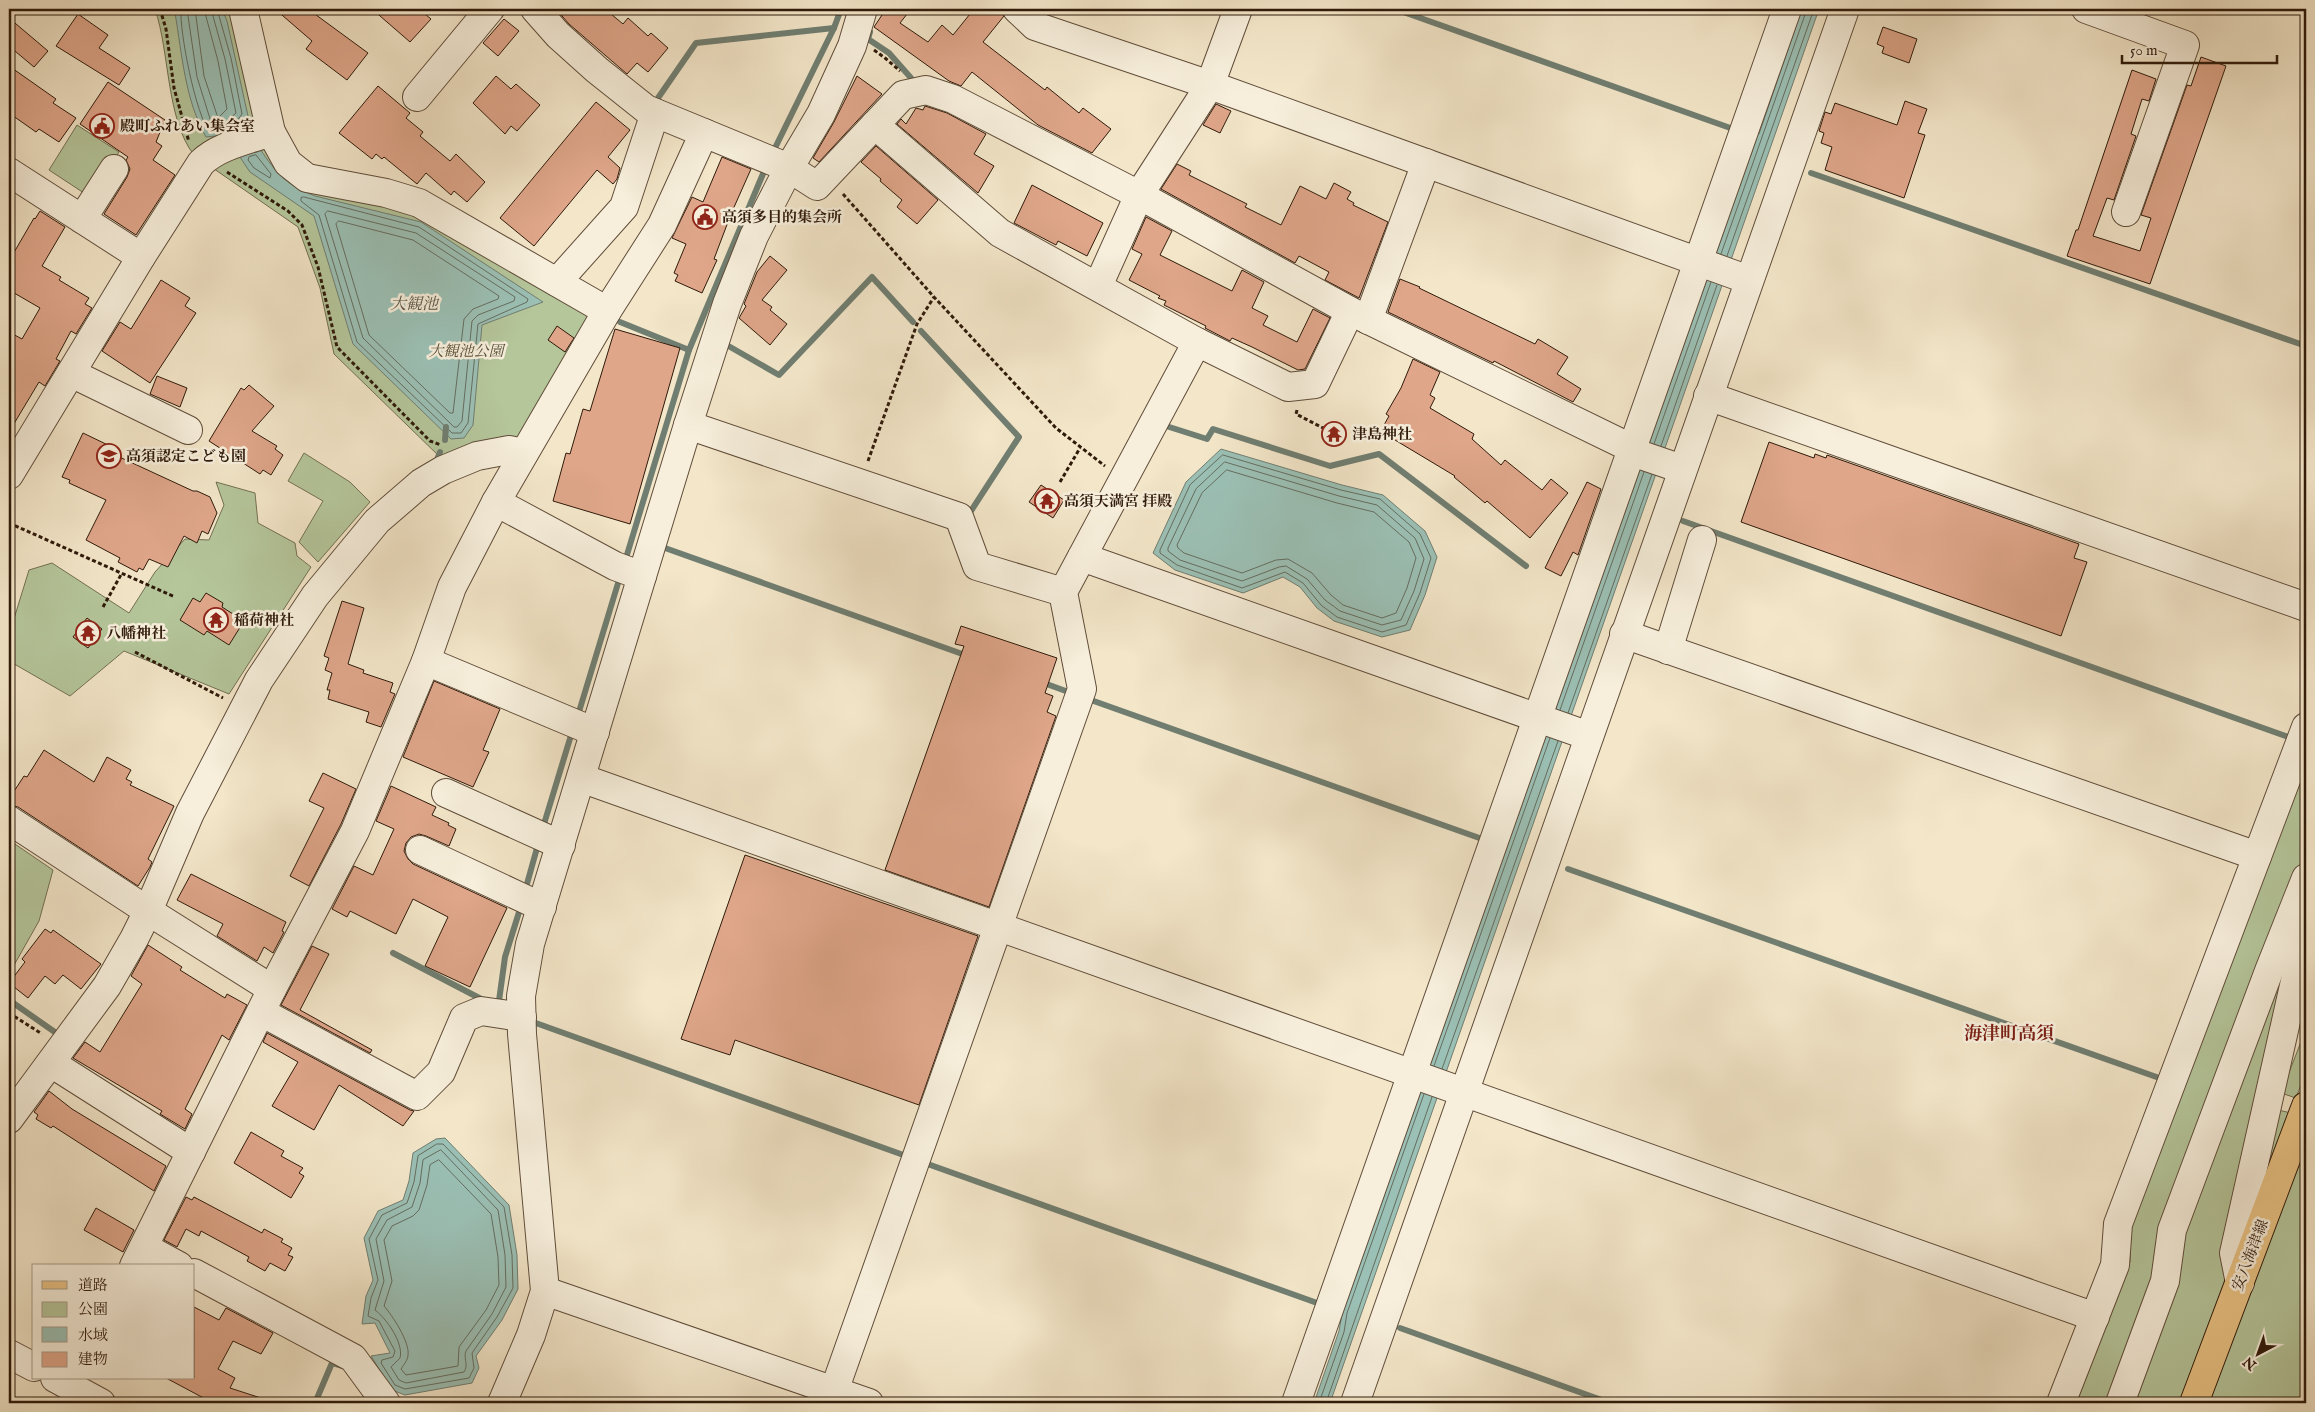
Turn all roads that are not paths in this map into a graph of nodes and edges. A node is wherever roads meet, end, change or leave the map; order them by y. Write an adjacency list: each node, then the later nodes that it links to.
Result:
1 (244, 9): 14 (street)
2 (490, 9): 11 (street)
3 (535, 9): 12 (street)
4 (864, 9): 17 (street)
5 (1017, 9): 10 (street)
6 (1238, 9): 10 (street)
7 (1787, 9): 24 (street)
8 (1845, 9): 25 (street)
9 (2086, 9): 21 (street)
10 (1210, 85): 16 (street); 20 (street)
11 (416, 97)
12 (655, 113): 15 (street); 26 (street)
13 (875, 125): 17 (street); 20 (street); 27 (street)
14 (271, 132): 23 (street); 26 (street)
15 (704, 133): 17 (street); 28 (street)
16 (1426, 164): 24 (street); 29 (street)
17 (789, 168): 33 (street)
18 (114, 169): 22 (street)
19 (9, 172): 22 (street)
20 (1139, 195): 27 (street); 29 (street)
21 (2126, 212)
22 (82, 219): 23 (street)
23 (141, 257): 31 (street)
24 (1702, 264): 25 (street); 35 (street)
25 (1744, 279): 32 (street)
26 (557, 282): 28 (street)
27 (1098, 286): 30 (street)
28 (607, 311): 36 (street)
29 (1359, 316): 30 (street); 35 (street)
30 (1198, 342): 41 (street)
31 (71, 373): 34 (street); 38 (street)
32 (1708, 396): 37 (street); 44 (street)
33 (688, 425): 42 (street); 43 (street)
34 (188, 430)
35 (1635, 452): 37 (street); 48 (street)
36 (524, 453): 39 (street); 60 (street)
37 (1674, 467): 45 (street)
38 (9, 475)
39 (496, 502): 42 (street); 47 (street)
40 (1702, 540): 46 (street)
41 (1082, 557): 43 (street); 48 (street)
42 (642, 576): 50 (street)
43 (1063, 592): 61 (street)
44 (2306, 607)
45 (1624, 634): 46 (street); 51 (street)
46 (1668, 650): 57 (street)
47 (426, 661): 50 (street); 63 (street)
48 (1542, 719): 51 (street); 66 (street)
49 (2306, 727): 57 (street)
50 (595, 732): 52 (street)
51 (1581, 733): 66 (street)
52 (581, 778): 55 (street); 61 (street)
53 (446, 793): 55 (street)
54 (9, 820): 60 (street)
55 (561, 845): 59 (street)
56 (420, 850): 59 (street)
57 (2257, 856): 75 (street)
58 (2306, 878): 87 (street)
59 (542, 907): 64 (street)
60 (148, 912): 63 (street); 65 (street)
61 (997, 925): 66 (street); 79 (street)
62 (2306, 932): 73 (street)
63 (267, 1000): 64 (street); 69 (street)
64 (522, 1017): 74 (street)
65 (56, 1055): 68 (street); 69 (street)
66 (1435, 1081): 75 (street); 84 (street); 85 (street)
67 (2306, 1106): 73 (main road, 安八海津線)
68 (9, 1119)
69 (191, 1152): 70 (street)
70 (139, 1256): 71 (street)
71 (171, 1264)
72 (195, 1275): 81 (street)
73 (2240, 1283): 88 (main road, 安八海津線)
74 (544, 1291): 79 (street); 82 (street)
75 (2095, 1316): 86 (street)
76 (9, 1354): 77 (street)
77 (32, 1366)
78 (69, 1387): 80 (street)
79 (834, 1391): 83 (street)
80 (101, 1403)
81 (386, 1403)
82 (502, 1403)
83 (869, 1403)
84 (1296, 1403)
85 (1355, 1403)
86 (2062, 1403)
87 (2120, 1403)
88 (2194, 1403)

